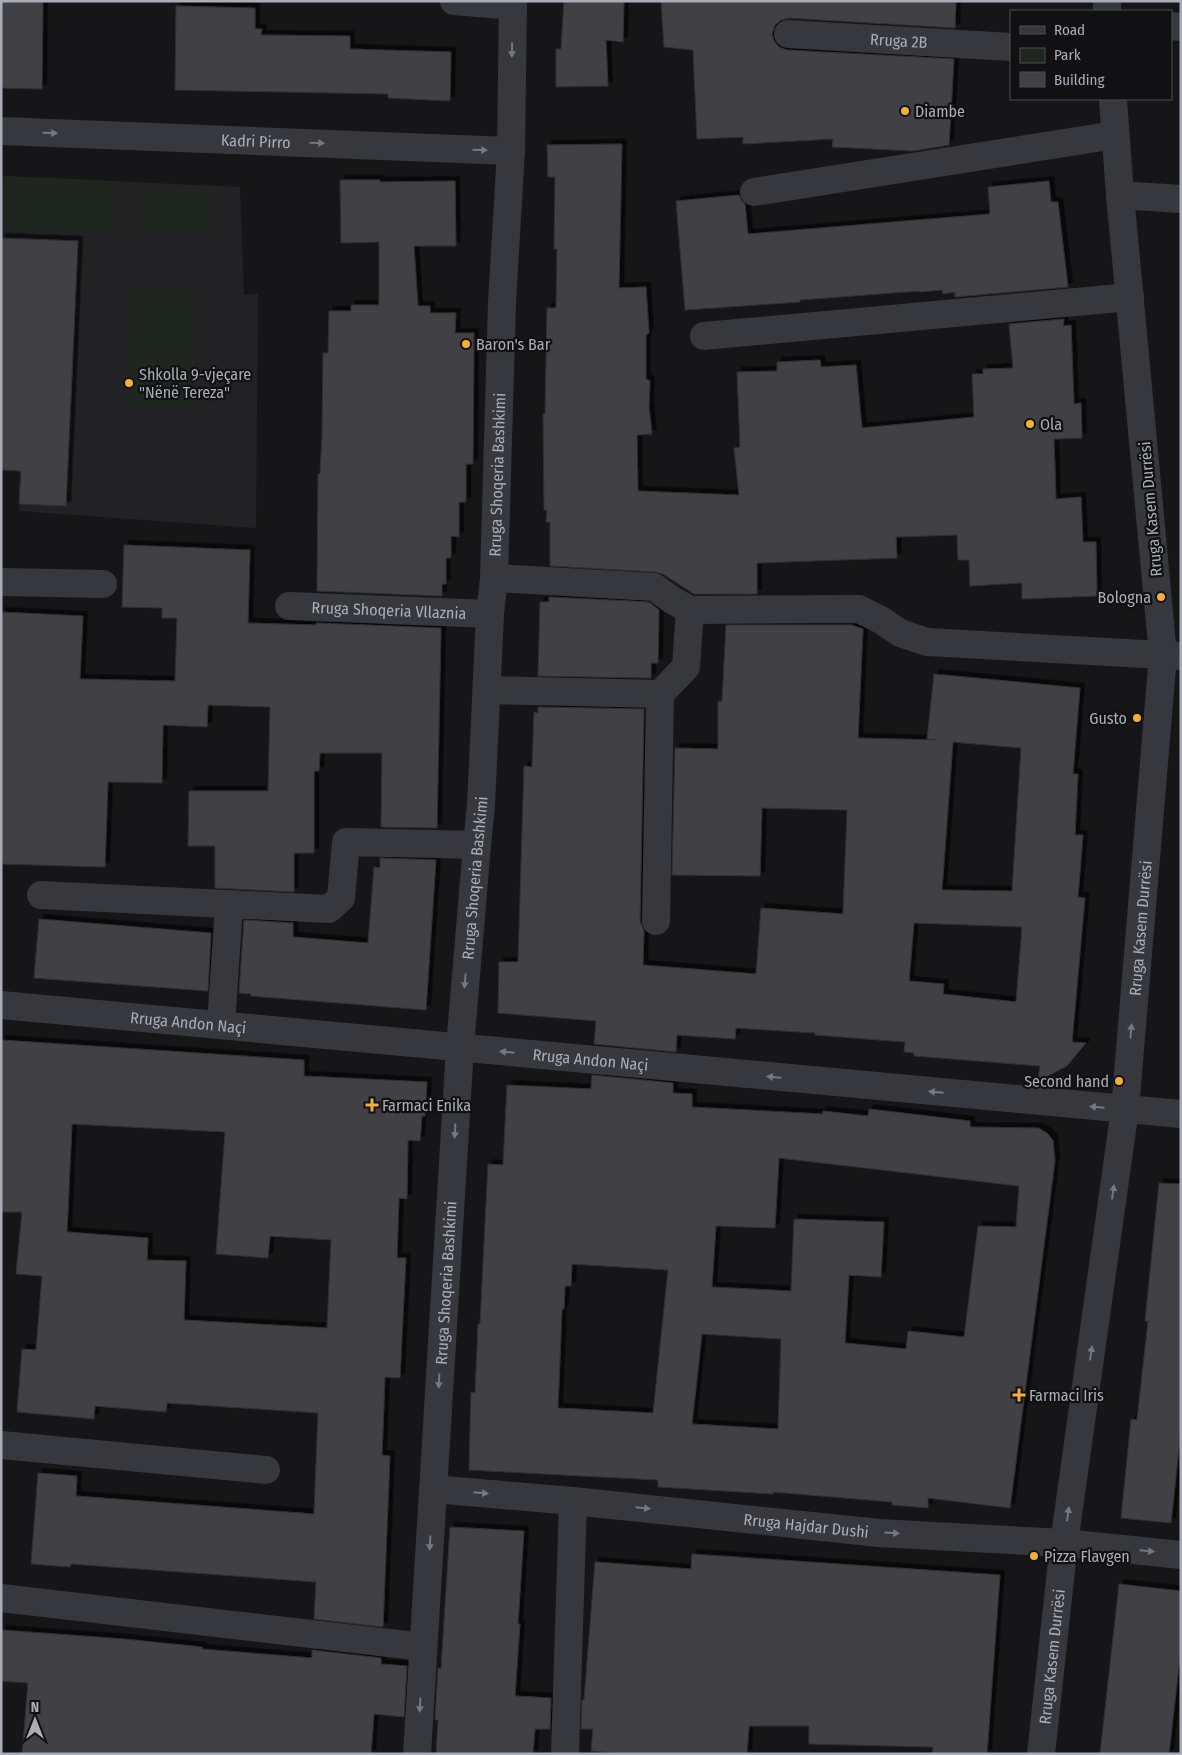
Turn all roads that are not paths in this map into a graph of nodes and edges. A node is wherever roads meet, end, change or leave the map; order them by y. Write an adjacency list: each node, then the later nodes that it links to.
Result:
1 (454, 1): 2 (street)
2 (513, 4): 8 (street, Rruga Shoqeria Bashkimi, one-way to 8)
3 (788, 34): 4 (street, Rruga 2B)
4 (1010, 47)
5 (1113, 100): 7 (street, Rruga Kasem Durrësi)
6 (1, 131): 8 (street, Kadri Pirro, one-way to 8)
7 (1116, 135): 9 (street); 10 (street, Rruga Kasem Durrësi)
8 (511, 151): 14 (street, Rruga Shoqeria Bashkimi)
9 (754, 192)
10 (1120, 196): 11 (street); 12 (street, Rruga Kasem Durrësi)
11 (1181, 199)
12 (1130, 297): 13 (street); 20 (street, Rruga Kasem Durrësi)
13 (704, 336)
14 (494, 578): 18 (street); 19 (street, Rruga Shoqeria Bashkimi)
15 (1, 582): 16 (street)
16 (103, 584)
17 (289, 606): 19 (street, Rruga Shoqeria Vllaznia)
18 (690, 610): 20 (street); 22 (street)
19 (490, 614): 21 (street, Rruga Shoqeria Bashkimi)
20 (1172, 656): 30 (street, Rruga Kasem Durrësi, one-way to 20)
21 (488, 690): 22 (street); 23 (street, Rruga Shoqeria Bashkimi)
22 (660, 694): 26 (street)
23 (477, 845): 25 (street); 29 (street, Rruga Shoqeria Bashkimi, one-way to 29)
24 (41, 895): 25 (street)
25 (229, 905): 28 (street)
26 (656, 921)
27 (1, 1005): 28 (street, Rruga Andon Naçi)
28 (221, 1025): 29 (street, Rruga Andon Naçi)
29 (460, 1047): 30 (street, Rruga Andon Naçi, one-way to 29); 34 (street, Rruga Shoqeria Bashkimi, one-way to 34)
30 (1125, 1109): 31 (street, Rruga Andon Naçi); 36 (street, Rruga Kasem Durrësi, one-way to 30)
31 (1181, 1114)
32 (1, 1445): 33 (street)
33 (266, 1470)
34 (433, 1489): 35 (street, Rruga Hajdar Dushi, one-way to 35); 39 (street, Rruga Shoqeria Bashkimi, one-way to 39)
35 (573, 1501): 36 (street, Rruga Hajdar Dushi, one-way to 36); 41 (street)
36 (1064, 1543): 37 (street, Rruga Hajdar Dushi, one-way to 37); 42 (street, Rruga Kasem Durrësi)
37 (1181, 1555)
38 (1, 1598): 39 (street)
39 (423, 1647): 40 (street, Rruga Shoqeria Bashkimi, one-way to 40)
40 (417, 1754)
41 (565, 1754)
42 (1041, 1754)

